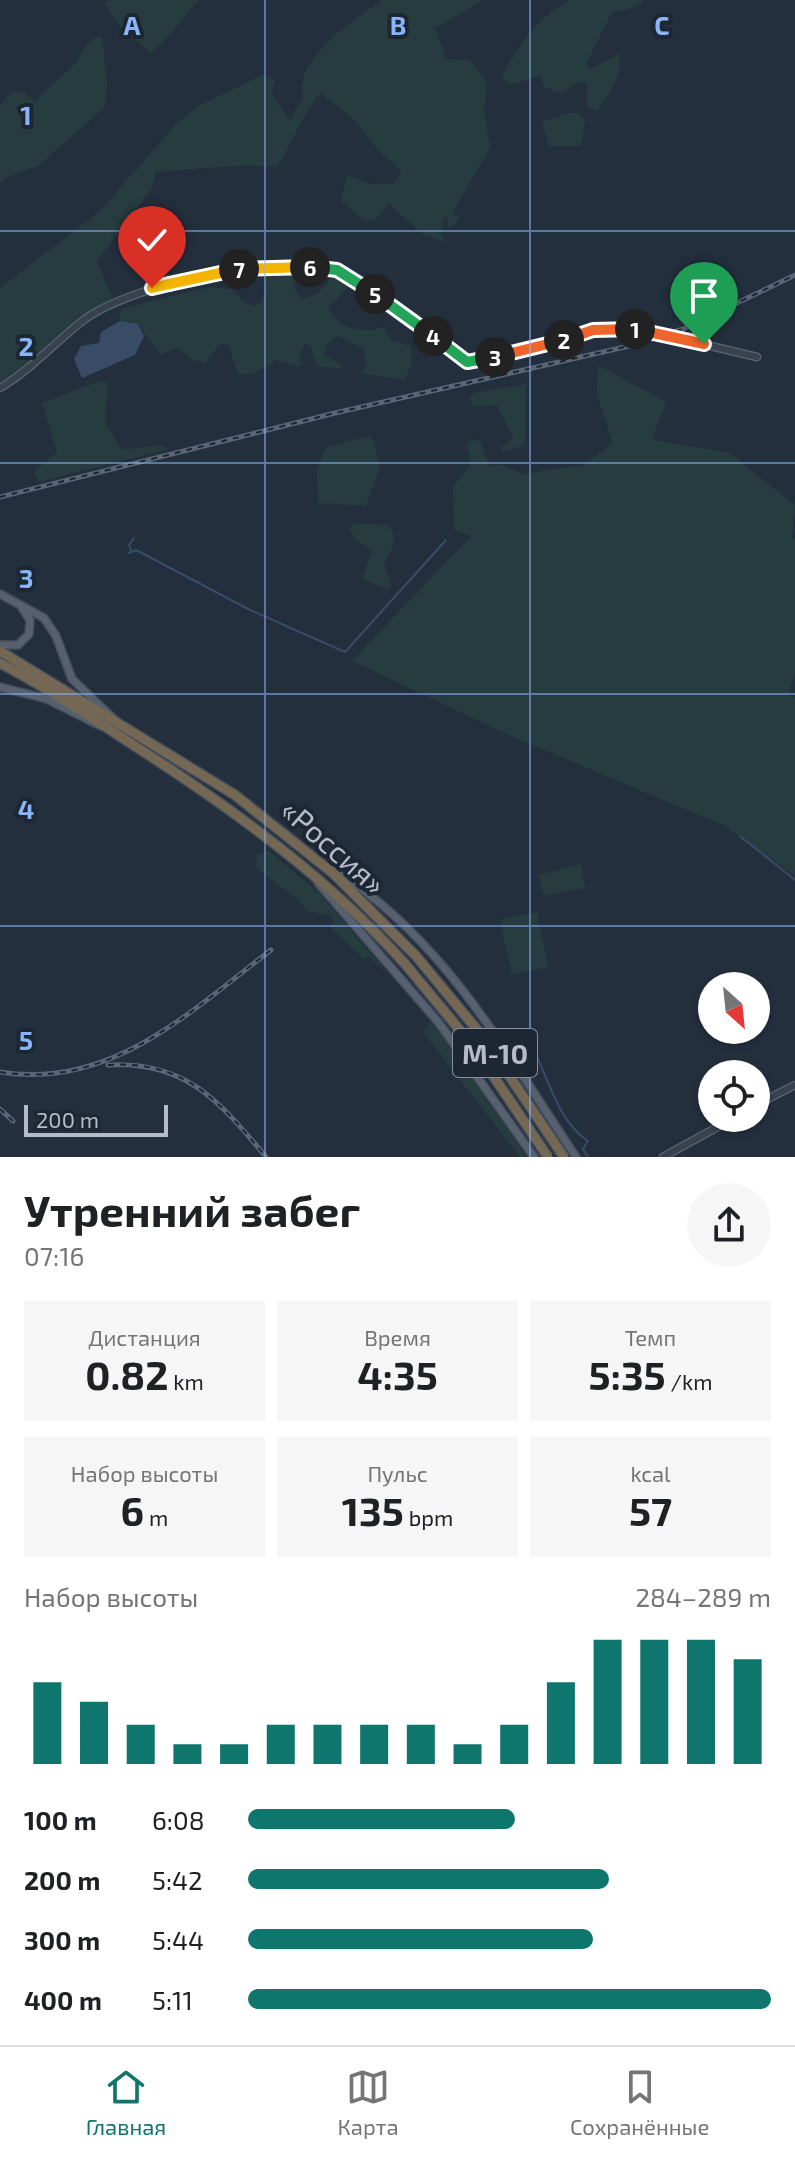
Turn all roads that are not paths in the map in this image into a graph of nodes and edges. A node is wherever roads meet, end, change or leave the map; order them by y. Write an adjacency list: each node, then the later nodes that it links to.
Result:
1 (757, 357): 2 (street)
2 (0, 388)
3 (4, 596): 4 (main road); 8 (main road)
4 (0, 645)
5 (0, 651): 8 (highway, «Россия» / М-10)
6 (0, 663): 9 (highway, «Россия» / М-10)
7 (0, 687): 9 (main road)
8 (117, 722): 10 (highway, «Россия» / М-10)
9 (109, 729): 11 (highway, «Россия» / М-10)
10 (318, 861): 14 (main road); 21 (highway, «Россия» / М-10, bridge)
11 (309, 871): 15 (main road); 20 (highway, «Россия» / М-10, bridge)
12 (795, 1085): 13 (street)
13 (770, 1098)
14 (540, 1102): 15 (main road); 16 (main road)
15 (511, 1122): 18 (main road)
16 (559, 1131): 18 (main road); 22 (main road)
17 (709, 1132): 23 (street)
18 (528, 1149): 19 (main road)
19 (534, 1157)
20 (548, 1157)
21 (564, 1157)
22 (576, 1157)
23 (666, 1157)

